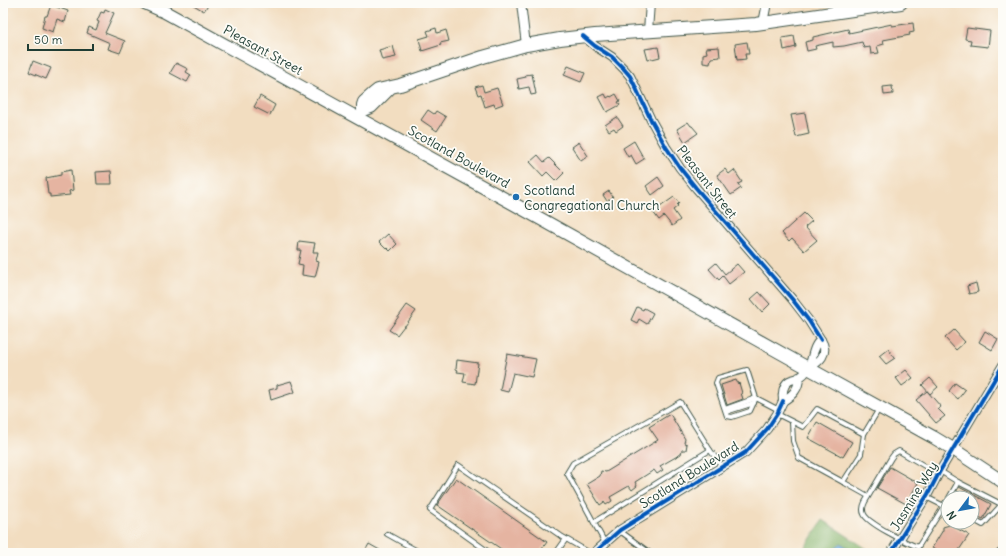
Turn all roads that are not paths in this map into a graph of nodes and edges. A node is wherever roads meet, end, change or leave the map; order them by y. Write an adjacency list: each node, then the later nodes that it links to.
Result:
1 (145, 3): 11 (main road, Pleasant Street)
2 (521, 3): 10 (street)
3 (650, 3): 8 (street)
4 (767, 3): 7 (street)
5 (901, 3): 6 (main road)
6 (849, 7): 7 (main road)
7 (763, 23): 8 (main road)
8 (648, 31): 9 (main road)
9 (583, 36): 10 (main road); 13 (street, Pleasant Street)
10 (526, 45): 11 (main road)
11 (360, 114): 13 (main road, Scotland Boulevard)
12 (1003, 365): 22 (street, Jasmine Way)
13 (808, 369): 14 (street, Scotland Boulevard); 17 (main road)
14 (799, 378): 16 (street, Scotland Boulevard); 16 (street, Scotland Boulevard)
15 (756, 398): 18 (lane); 18 (lane); 18 (lane); 19 (lane)
16 (783, 401): 19 (street, Scotland Boulevard)
17 (879, 408): 21 (lane); 22 (main road)
18 (726, 411)
19 (778, 412): 20 (lane); 24 (street, Scotland Boulevard)
20 (792, 422): 21 (lane); 26 (lane)
21 (864, 434): 26 (lane)
22 (953, 449): 25 (street, Jasmine Way); 28 (main road)
23 (710, 450): 24 (lane); 35 (lane); 35 (lane)
24 (722, 467): 37 (street, Scotland Boulevard)
25 (940, 471): 27 (lane); 30 (lane); 31 (street, Jasmine Way)
26 (843, 482): 30 (lane)
27 (958, 482): 29 (lane); 33 (lane)
28 (1003, 482)
29 (954, 490)
30 (868, 496): 40 (lane)
31 (926, 497): 32 (lane); 40 (street, Jasmine Way)
32 (940, 500)
33 (1002, 504): 36 (lane)
34 (940, 513): 40 (lane)
35 (594, 522): 41 (lane)
36 (980, 523)
37 (620, 530): 41 (street, Scotland Boulevard); 48 (lane)
38 (387, 534): 43 (lane)
39 (566, 539): 44 (lane); 45 (lane); 46 (lane)
40 (900, 539): 49 (street, Jasmine Way)
41 (605, 543): 47 (street, Scotland Boulevard)
42 (1003, 550): 50 (lane)
43 (421, 553)
44 (490, 553)
45 (556, 553)
46 (590, 553)
47 (594, 553)
48 (650, 553)
49 (891, 553)
50 (998, 553)

